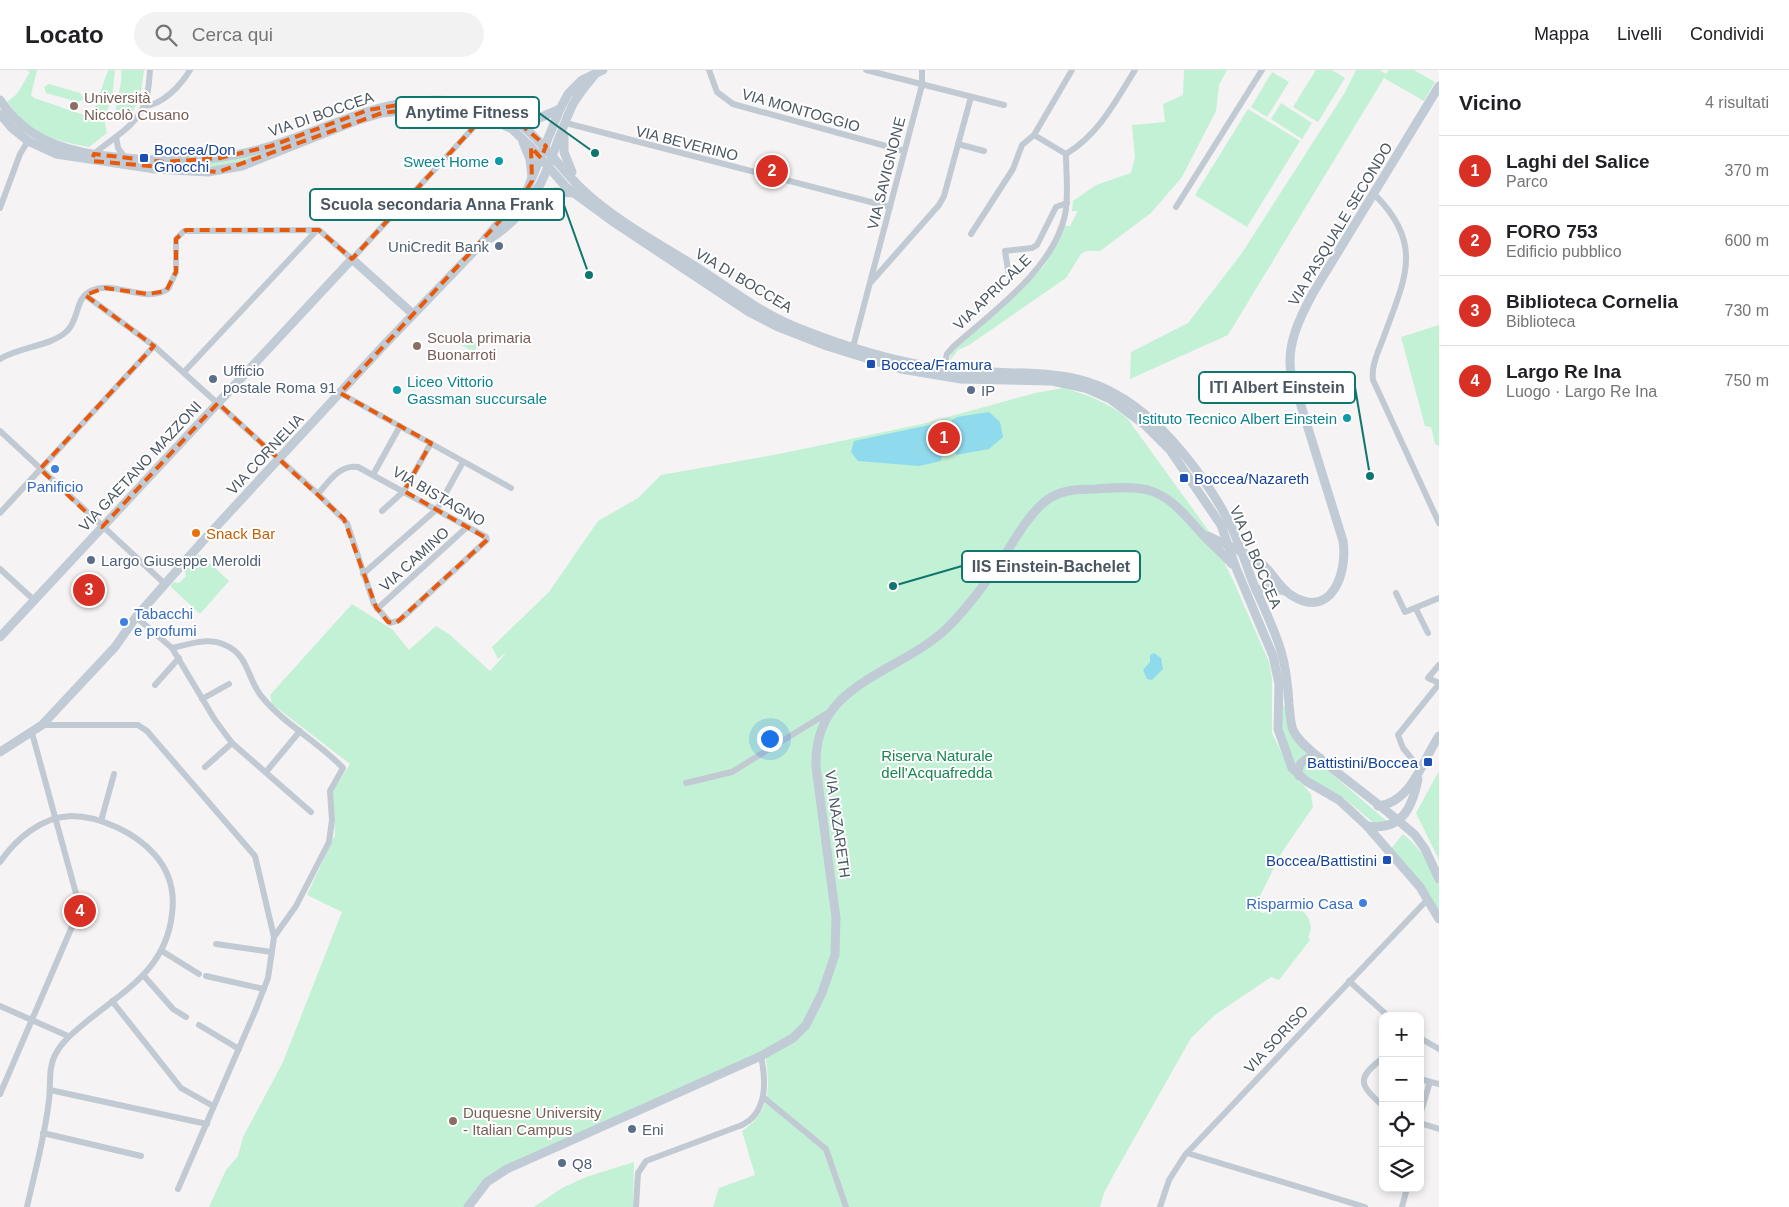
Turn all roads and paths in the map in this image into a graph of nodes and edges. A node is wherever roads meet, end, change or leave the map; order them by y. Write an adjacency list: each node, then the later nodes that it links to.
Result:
1 (150, 70): 15 (street)
2 (190, 70): 15 (street)
3 (708, 70): 27 (street, VIA MONTOGGIO)
4 (866, 70): 10 (street)
5 (922, 70): 10 (street, VIA SAVIGNONE)
6 (1072, 70): 20 (street)
7 (1136, 70): 28 (street)
8 (1262, 70): 40 (street)
9 (599, 72): 16 (main road, VIA CORNELIA); 19 (main road)
10 (922, 85): 12 (street); 27 (street, VIA SAVIGNONE)
11 (1439, 86): 36 (main road, VIA PASQUALE SECONDO)
12 (971, 97): 14 (street); 24 (street)
13 (0, 100): 30 (main road, VIA DI BOCCEA)
14 (1004, 105)
15 (144, 106): 21 (street)
16 (560, 109): 17 (main road); 25 (main road, VIA CORNELIA)
17 (488, 112): 22 (main road, VIA DI BOCCEA); 25 (main road, VIA DI BOCCEA); 30 (main road, VIA DI BOCCEA); 31 (main road, VIA DI BOCCEA); 45 (street, VIA GAETANO MAZZONI)
18 (0, 114): 23 (main road, VIA DI BOCCEA)
19 (566, 123): 29 (main road, VIA CORNELIA); 35 (main road); 39 (street, VIA BEVERINO)
20 (1034, 135): 28 (street); 43 (street)
21 (116, 137): 30 (street); 31 (street)
22 (521, 137): 32 (main road, VIA DI BOCCEA); 34 (main road)
23 (28, 141): 30 (main road, VIA DI BOCCEA); 41 (street)
24 (958, 144): 26 (street); 47 (street)
25 (546, 146): 29 (main road, VIA DI BOCCEA); 32 (main road, VIA CORNELIA)
26 (984, 151)
27 (904, 152): 39 (street, VIA SAVIGNONE)
28 (1066, 154): 37 (street, VIA APRICALE)
29 (554, 156): 33 (main road, VIA CORNELIA); 35 (main road, VIA DI BOCCEA)
30 (93, 158): 31 (main road, VIA DI BOCCEA)
31 (125, 158)
32 (541, 158): 33 (main road, VIA DI BOCCEA); 34 (main road, VIA CORNELIA)
33 (549, 168): 35 (main road, VIA DI BOCCEA); 38 (main road, VIA CORNELIA)
34 (532, 181): 44 (main road, VIA CORNELIA)
35 (578, 191): 38 (main road); 51 (main road, VIA DI BOCCEA); 54 (main road, VIA DI BOCCEA)
36 (1374, 194): 71 (street); 82 (main road, VIA PASQUALE SECONDO)
37 (1066, 203): 46 (street, VIA APRICALE); 54 (street, VIA APRICALE)
38 (530, 204): 44 (main road, VIA CORNELIA)
39 (890, 207): 47 (street, VIA SAVIGNONE)
40 (1176, 207)
41 (0, 208)
42 (317, 230): 45 (street); 48 (street); 53 (street)
43 (971, 234)
44 (479, 246): 49 (main road, VIA CORNELIA)
45 (352, 259): 49 (main road); 56 (main road, VIA GAETANO MAZZONI)
46 (1009, 276)
47 (872, 282): 51 (street, VIA SAVIGNONE)
48 (85, 295): 50 (street); 52 (street)
49 (413, 314): 55 (main road, VIA CORNELIA)
50 (154, 346): 53 (street); 62 (street)
51 (853, 347): 54 (main road, VIA DI BOCCEA)
52 (0, 359)
53 (184, 372): 56 (street)
54 (943, 373): 70 (main road, VIA DI BOCCEA); 76 (main road, VIA DI BOCCEA)
55 (340, 394): 57 (street); 60 (main road, VIA CORNELIA)
56 (218, 403): 60 (street); 72 (main road, VIA GAETANO MAZZONI)
57 (400, 426): 59 (street); 63 (street)
58 (0, 431): 62 (street)
59 (431, 443): 61 (street); 65 (street)
60 (280, 458): 66 (street); 80 (main road, VIA CORNELIA)
61 (463, 462): 64 (street); 67 (street)
62 (40, 469): 69 (street); 72 (street)
63 (374, 474): 65 (street, VIA BISTAGNO); 66 (street, VIA BISTAGNO)
64 (512, 488)
65 (404, 491): 67 (street, VIA BISTAGNO); 68 (street)
66 (318, 494): 79 (street)
67 (437, 509): 73 (street, VIA BISTAGNO); 79 (street)
68 (382, 511)
69 (0, 513)
70 (1218, 520): 74 (main road); 75 (main road, VIA DI BOCCEA)
71 (1439, 523)
72 (102, 527): 80 (street); 85 (main road, VIA GAETANO MAZZONI)
73 (468, 527): 86 (street, VIA CAMINO); 86 (street, VIA BISTAGNO)
74 (1199, 531): 75 (main road, VIA NAZARETH); 77 (main road, VIA NAZARETH); 99 (main road, VIA NAZARETH)
75 (1227, 546): 76 (main road, VIA NAZARETH); 77 (main road, VIA DI BOCCEA)
76 (1242, 552): 81 (main road, VIA DI BOCCEA); 82 (main road, VIA PASQUALE SECONDO)
77 (1236, 568): 111 (main road, VIA DI BOCCEA)
78 (0, 569): 85 (street)
79 (363, 574): 86 (street)
80 (165, 584): 89 (main road, VIA CORNELIA)
81 (1256, 590): 82 (main road, VIA PASQUALE SECONDO); 106 (main road, VIA DI BOCCEA)
82 (1286, 591)
83 (1396, 593): 84 (street)
84 (1437, 599): 87 (street)
85 (34, 600): 91 (main road, VIA GAETANO MAZZONI)
86 (378, 609)
87 (1417, 611): 88 (street); 90 (street)
88 (1406, 616)
89 (136, 617): 92 (street); 100 (main road, VIA CORNELIA)
90 (1428, 633)
91 (0, 637)
92 (172, 648): 93 (street); 101 (street)
93 (178, 658): 97 (street); 98 (street)
94 (1439, 665): 96 (street)
95 (228, 684): 98 (street)
96 (1439, 684): 108 (street)
97 (155, 685)
98 (202, 699): 104 (street)
99 (829, 712): 112 (street); 142 (main road, VIA NAZARETH)
100 (42, 725): 102 (main road); 123 (street)
101 (300, 731): 109 (street); 123 (street)
102 (32, 733): 105 (main road); 115 (street)
103 (1439, 737): 108 (main road)
104 (232, 743): 107 (street); 109 (street)
105 (2, 749)
106 (1320, 758): 111 (main road); 113 (main road, VIA DI BOCCEA)
107 (205, 767)
108 (1420, 771): 113 (main road); 116 (main road)
109 (266, 772): 114 (street)
110 (114, 774): 117 (street)
111 (1299, 776): 118 (main road, VIA DI BOCCEA)
112 (686, 783)
113 (1378, 806): 116 (main road, VIA DI BOCCEA)
114 (310, 812)
115 (56, 819): 117 (street); 119 (street); 136 (street)
116 (1397, 821): 118 (main road); 120 (main road, VIA DI BOCCEA)
117 (101, 822): 125 (street)
118 (1367, 826): 121 (main road, VIA DI BOCCEA)
119 (0, 862)
120 (1439, 879)
121 (1427, 900): 122 (main road, VIA DI BOCCEA); 130 (street, VIA SORISO)
122 (1439, 919)
123 (274, 937): 126 (street)
124 (216, 944): 126 (street)
125 (162, 952): 127 (street); 128 (street)
126 (272, 952): 131 (street)
127 (199, 974)
128 (144, 976): 132 (street); 135 (street)
129 (206, 976): 131 (street)
130 (1349, 981): 134 (street); 157 (street, VIA SORISO)
131 (264, 989): 140 (street)
132 (112, 1001): 138 (street); 152 (street)
133 (0, 1006): 136 (street)
134 (1384, 1012)
135 (186, 1017)
136 (32, 1020): 138 (street); 148 (street)
137 (199, 1025): 140 (street)
138 (68, 1036): 147 (street)
139 (1424, 1040): 141 (street)
140 (239, 1049): 152 (street)
141 (1439, 1049)
142 (761, 1056): 149 (street); 162 (main road, VIA NAZARETH)
143 (1379, 1062): 150 (street)
144 (1424, 1080): 145 (street)
145 (1430, 1082): 146 (street); 151 (street)
146 (1439, 1084)
147 (50, 1090): 153 (street); 156 (street)
148 (0, 1094)
149 (763, 1097): 163 (street); 164 (street)
150 (1379, 1102)
151 (1424, 1102)
152 (213, 1106): 153 (street)
153 (207, 1124): 159 (street)
154 (1424, 1124): 155 (street)
155 (1439, 1129)
156 (43, 1133): 158 (street); 161 (street)
157 (1187, 1153): 165 (street, VIA SORISO); 166 (street)
158 (141, 1156)
159 (178, 1189)
160 (1407, 1192): 167 (street)
161 (27, 1207)
162 (468, 1207)
163 (636, 1207)
164 (846, 1207)
165 (1160, 1207)
166 (1364, 1207)
167 (1402, 1207)

